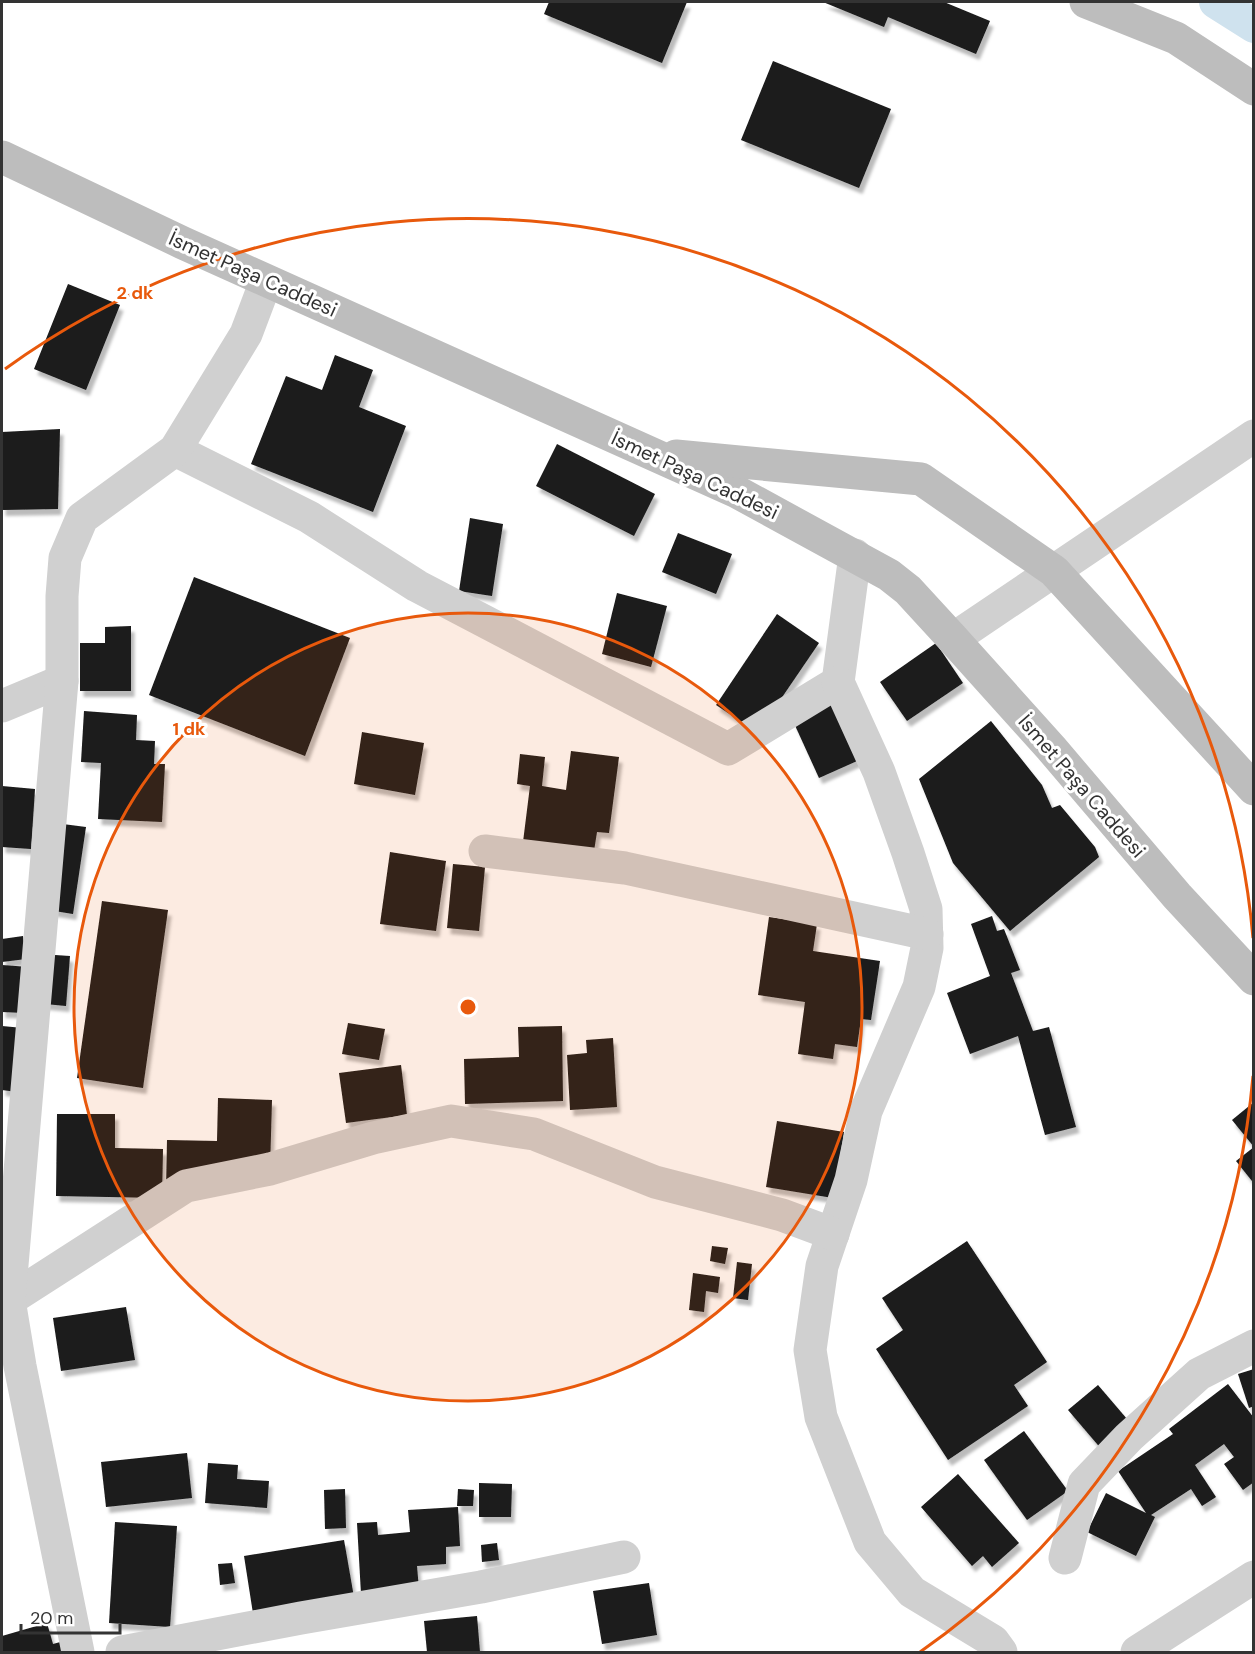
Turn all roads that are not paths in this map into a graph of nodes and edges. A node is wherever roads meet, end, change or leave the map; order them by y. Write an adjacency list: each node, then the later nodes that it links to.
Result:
1 (1086, 2): 2 (main road)
2 (1254, 89)
3 (2, 158): 4 (main road, İsmet Paşa Caddesi)
4 (266, 280): 6 (street); 7 (main road, İsmet Paşa Caddesi)
5 (1254, 436): 9 (street)
6 (175, 450): 11 (street); 12 (street)
7 (650, 453): 8 (main road, İsmet Paşa Caddesi); 9 (main road)
8 (855, 555): 10 (main road, İsmet Paşa Caddesi); 12 (street)
9 (1054, 571): 10 (street); 14 (main road)
10 (953, 639): 17 (main road, İsmet Paşa Caddesi)
11 (62, 681): 13 (street); 19 (street)
12 (838, 682): 16 (street)
13 (2, 705)
14 (1254, 789)
15 (485, 851): 16 (street)
16 (927, 934): 18 (street)
17 (1254, 979)
18 (833, 1234): 19 (street); 26 (street)
19 (5, 1302): 24 (street)
20 (1254, 1346): 22 (street)
21 (624, 1557): 25 (street)
22 (1065, 1558)
23 (1254, 1577): 27 (street)
24 (78, 1653)
25 (122, 1653)
26 (1001, 1653)
27 (1137, 1653)

